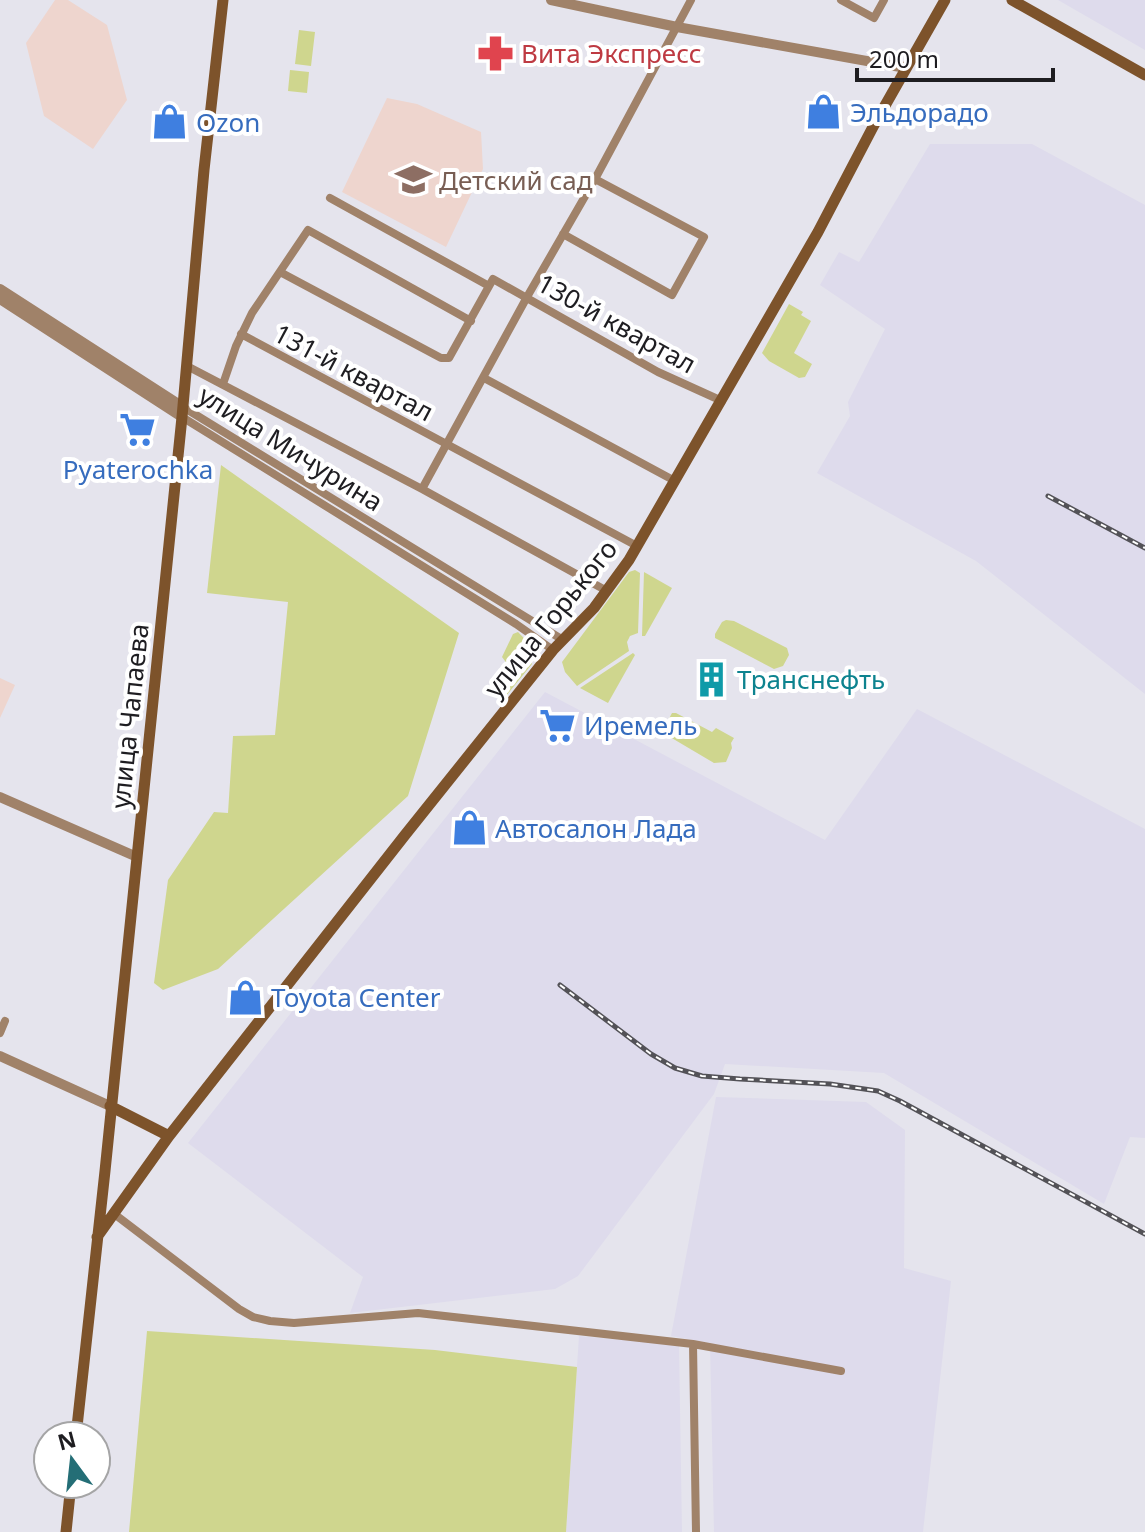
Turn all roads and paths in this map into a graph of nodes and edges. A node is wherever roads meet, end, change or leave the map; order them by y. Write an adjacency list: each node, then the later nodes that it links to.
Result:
1 (223, 0): 21 (main road, улица Чапаева)
2 (551, 0): 8 (street)
3 (691, 0): 8 (street)
4 (841, 0): 5 (street)
5 (884, 0)
6 (945, 0): 9 (main road, улица Горького)
7 (1012, 0): 10 (main road)
8 (677, 27): 9 (street); 11 (street)
9 (906, 68): 24 (main road, улица Горького)
10 (1145, 75)
11 (595, 179): 13 (street); 13 (street)
12 (330, 198): 15 (street)
13 (563, 234): 17 (street)
14 (280, 272): 19 (street, 131-й квартал); 19 (street); 20 (street)
15 (491, 282): 17 (street, 130-й квартал); 19 (street, 131-й квартал)
16 (0, 289): 25 (street, улица Мичурина)
17 (527, 297): 22 (street); 24 (street, 130-й квартал)
18 (0, 299): 25 (street, улица Мичурина)
19 (471, 321)
20 (241, 334): 23 (street); 26 (street, 131-й квартал)
21 (187, 366): 23 (street); 25 (main road, улица Чапаева)
22 (484, 378): 26 (street); 27 (street)
23 (223, 384): 28 (street)
24 (722, 401): 27 (main road, улица Горького)
25 (182, 412): 31 (street, улица Мичурина); 32 (street, улица Мичурина); 34 (main road, улица Чапаева)
26 (447, 445): 28 (street); 29 (street)
27 (675, 481): 29 (main road, улица Горького)
28 (422, 489): 30 (street)
29 (637, 546): 30 (main road, улица Горького)
30 (607, 591): 31 (main road, улица Горького)
31 (563, 640): 32 (main road, улица Горького)
32 (553, 650): 39 (main road, улица Горького)
33 (0, 797): 34 (street)
34 (137, 857): 38 (main road, улица Чапаева)
35 (5, 1021): 36 (street)
36 (0, 1033)
37 (0, 1056): 38 (street)
38 (110, 1106): 39 (main road); 41 (main road, улица Чапаева)
39 (169, 1136): 40 (main road, улица Горького)
40 (113, 1213): 41 (main road, улица Горького); 42 (street)
41 (97, 1237): 44 (main road, улица Чапаева)
42 (693, 1344): 43 (street); 47 (street)
43 (841, 1371)
44 (78, 1420)
45 (69, 1500): 46 (main road)
46 (66, 1532)
47 (696, 1532)

